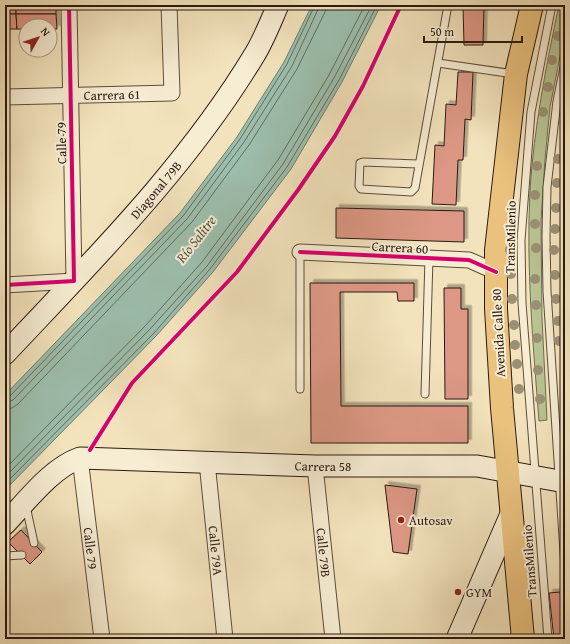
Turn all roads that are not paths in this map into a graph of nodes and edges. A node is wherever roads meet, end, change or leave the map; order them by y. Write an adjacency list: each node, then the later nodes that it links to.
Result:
1 (69, 5): 10 (street, Calle 79)
2 (169, 5): 10 (street, Carrera 61)
3 (278, 5): 18 (main road, Diagonal 79B)
4 (448, 5): 8 (lane)
5 (532, 5): 9 (highway, Avenida Calle 80)
6 (552, 5): 27 (lane, TransMilenio)
7 (565, 62): 28 (lane)
8 (438, 63): 9 (lane); 12 (lane)
9 (516, 74): 13 (highway, Avenida Calle 80)
10 (70, 95): 11 (street, Carrera 61); 18 (street, Calle 79)
11 (5, 97)
12 (418, 164): 12 (lane)
13 (496, 250): 16 (street, Carrera 60); 17 (highway, Avenida Calle 80)
14 (300, 252): 15 (street, Carrera 60); 21 (lane)
15 (429, 258): 16 (street, Carrera 60); 22 (lane)
16 (469, 260): 17 (street, Carrera 60)
17 (496, 272): 26 (highway, Avenida Calle 80)
18 (74, 281): 19 (street); 20 (main road, Diagonal 79B)
19 (5, 285)
20 (5, 354)
21 (300, 389)
22 (425, 394)
23 (80, 458): 24 (main road, Carrera 58); 29 (main road); 36 (street, Calle 79)
24 (207, 462): 25 (main road, Carrera 58); 37 (street, Calle 79A)
25 (315, 466): 26 (main road, Carrera 58); 38 (street, Calle 79B)
26 (507, 471): 27 (main road, Carrera 58); 30 (highway, Avenida Calle 80)
27 (535, 476): 28 (main road, Carrera 58); 41 (lane, TransMilenio)
28 (562, 482): 35 (lane)
29 (25, 503): 31 (main road); 32 (lane)
30 (511, 514): 39 (main road); 40 (highway, Avenida Calle 80)
31 (5, 524)
32 (34, 544)
33 (22, 555): 34 (lane)
34 (5, 556)
35 (565, 568)
36 (102, 639)
37 (225, 639)
38 (333, 639)
39 (457, 639)
40 (523, 639)
41 (548, 639)

